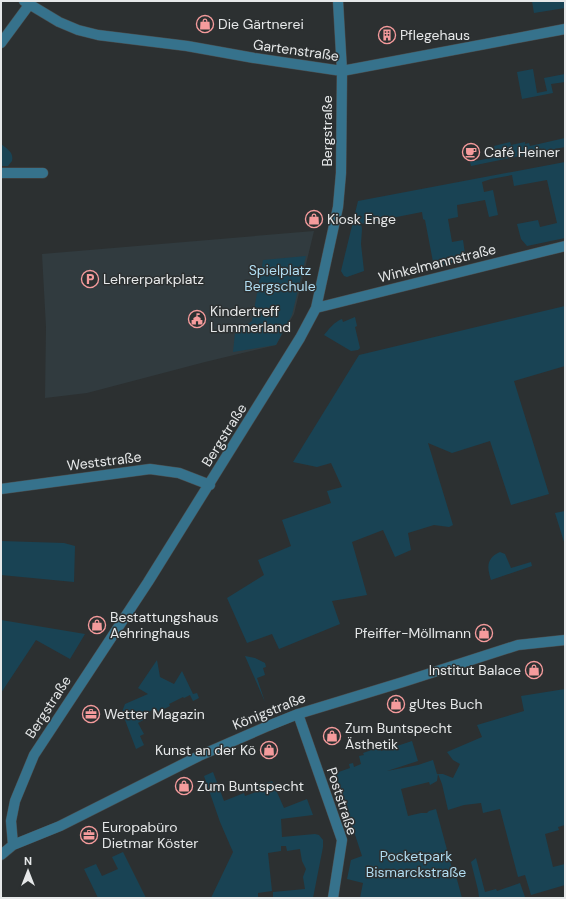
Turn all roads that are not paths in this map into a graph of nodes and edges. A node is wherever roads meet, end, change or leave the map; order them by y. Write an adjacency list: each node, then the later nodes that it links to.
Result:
1 (338, 1): 5 (street, Bergstraße)
2 (26, 3): 4 (street, Gartenstraße); 5 (street, Gartenstraße)
3 (565, 29): 5 (street, Gartenstraße)
4 (1, 43)
5 (342, 71): 9 (street, Bergstraße)
6 (1, 173): 7 (street)
7 (43, 173)
8 (565, 246): 9 (street, Winkelmannstraße)
9 (316, 308): 10 (street, Bergstraße)
10 (210, 485): 11 (street, Weststraße); 14 (street, Bergstraße)
11 (1, 489)
12 (565, 640): 13 (street, Königstraße)
13 (298, 714): 14 (street, Königstraße); 16 (street, Poststraße)
14 (13, 845): 15 (street, Königstraße)
15 (1, 854)
16 (333, 898)

